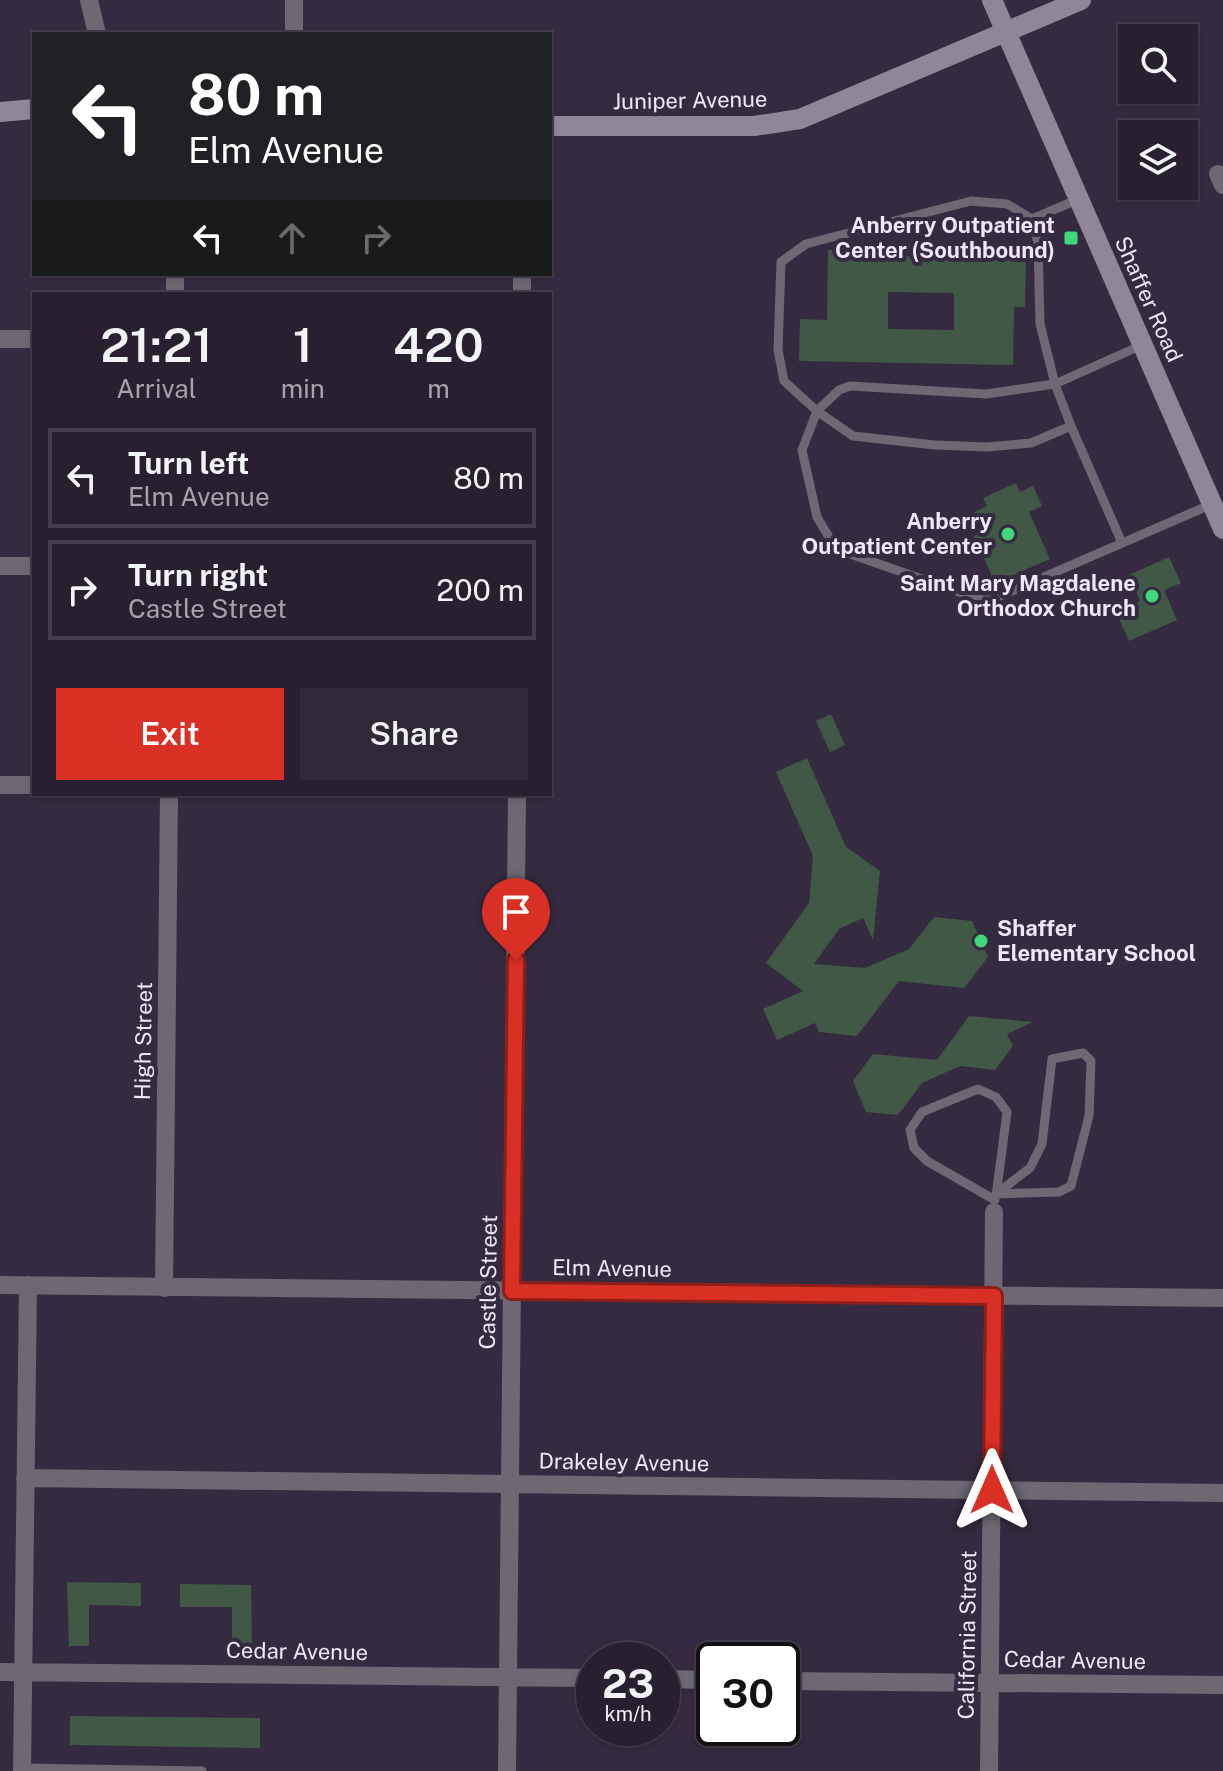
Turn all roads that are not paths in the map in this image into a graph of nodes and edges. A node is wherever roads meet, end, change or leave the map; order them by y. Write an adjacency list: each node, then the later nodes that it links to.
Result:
1 (89, 0): 5 (street)
2 (294, 0): 6 (street)
3 (992, 0): 7 (street, Shaffer Road)
4 (1081, 0): 7 (street, Juniper Avenue)
5 (97, 32)
6 (294, 32)
7 (1006, 32): 10 (street, Juniper Avenue); 11 (street, Shaffer Road)
8 (32, 109): 9 (street)
9 (0, 112)
10 (552, 126)
11 (1079, 199): 12 (lane); 15 (street, Shaffer Road)
12 (1032, 219): 16 (lane); 17 (lane)
13 (0, 339): 14 (street)
14 (32, 339)
15 (1143, 345): 16 (lane); 19 (street, Shaffer Road)
16 (1055, 384): 17 (lane); 18 (lane)
17 (817, 411): 18 (lane); 21 (lane)
18 (1071, 426): 21 (lane)
19 (1212, 504): 20 (street, Shaffer Road); 21 (lane)
20 (1223, 529)
21 (1122, 543)
22 (0, 566): 23 (street)
23 (32, 566)
24 (0, 785): 25 (street)
25 (32, 785)
26 (169, 796): 31 (street, High Street)
27 (517, 796): 32 (street, Castle Street)
28 (995, 1202): 28 (lane); 28 (lane); 33 (street, California Street)
29 (0, 1285): 30 (street, Elm Avenue)
30 (28, 1285): 31 (street, Elm Avenue); 35 (street)
31 (164, 1288): 32 (street, Elm Avenue)
32 (512, 1291): 33 (street, Elm Avenue); 36 (street, Castle Street)
33 (994, 1296): 34 (street, Elm Avenue); 37 (street, California Street)
34 (1223, 1298)
35 (25, 1478): 36 (street, Drakeley Avenue); 40 (street)
36 (509, 1485): 37 (street, Drakeley Avenue); 41 (street, Castle Street)
37 (992, 1490): 38 (street, Drakeley Avenue); 44 (street, California Street)
38 (1223, 1493)
39 (0, 1672): 40 (street, Cedar Avenue)
40 (24, 1672): 41 (street, Cedar Avenue); 46 (street)
41 (508, 1677): 42 (street, Cedar Avenue); 48 (street, Castle Street)
42 (576, 1678)
43 (800, 1681): 44 (street, Cedar Avenue)
44 (990, 1683): 45 (street, Cedar Avenue); 49 (street, California Street)
45 (1223, 1685)
46 (22, 1770): 47 (lane)
47 (202, 1771)
48 (507, 1771)
49 (989, 1771)

